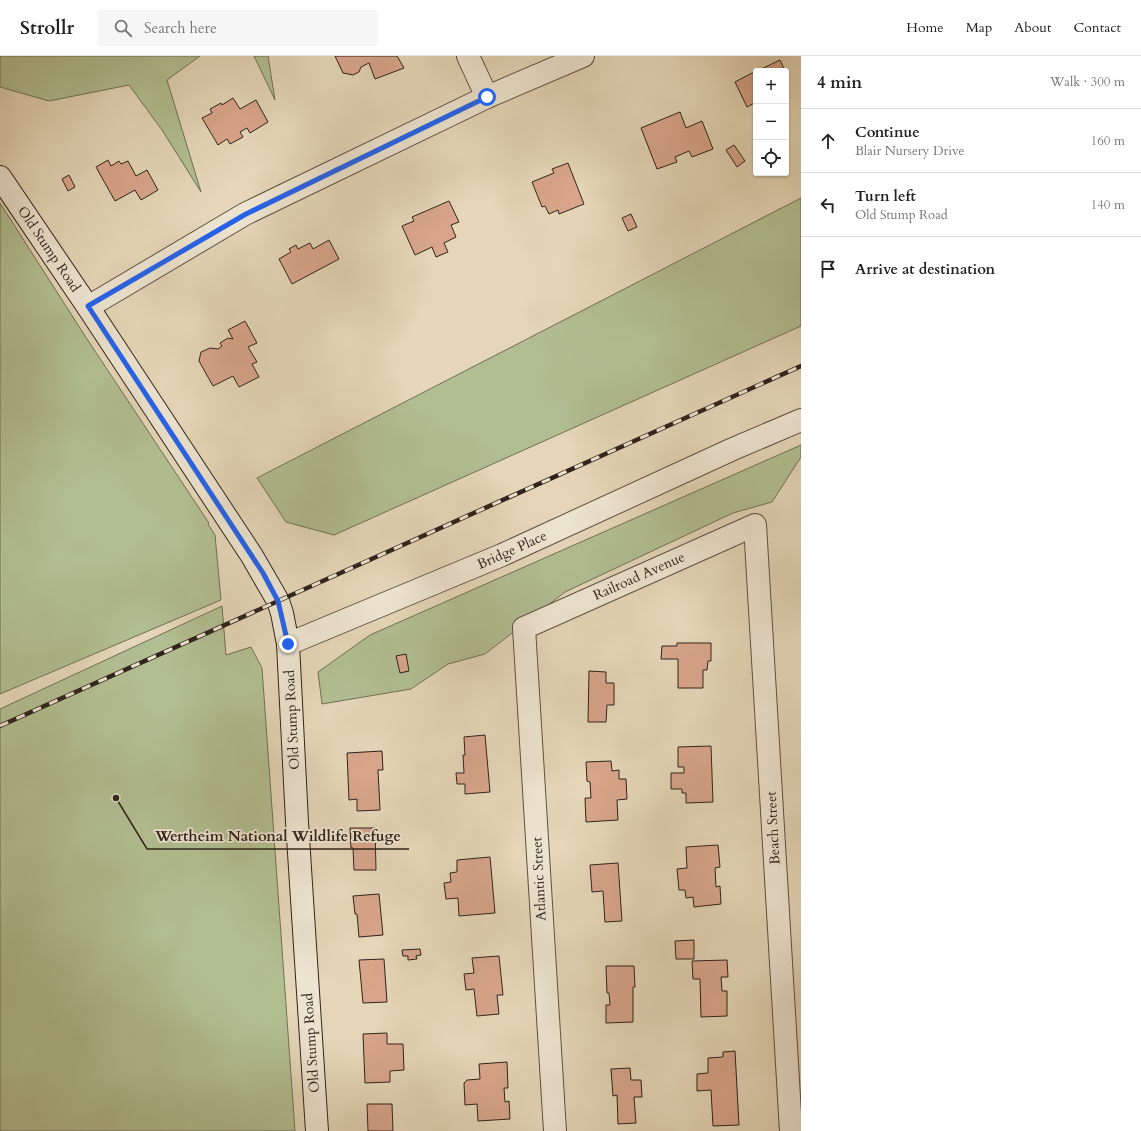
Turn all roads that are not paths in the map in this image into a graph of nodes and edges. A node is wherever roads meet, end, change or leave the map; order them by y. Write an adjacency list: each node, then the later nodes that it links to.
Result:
1 (468, 56): 3 (street)
2 (583, 56): 3 (street)
3 (487, 97): 5 (street)
4 (0, 177): 5 (street, Old Stump Road)
5 (88, 306): 9 (street, Old Stump Road)
6 (801, 420): 9 (street, Bridge Place)
7 (755, 525): 8 (street, Railroad Avenue); 12 (street, Beach Street)
8 (524, 628): 11 (street, Atlantic Street)
9 (288, 644): 10 (street, Old Stump Road)
10 (317, 1131)
11 (555, 1131)
12 (791, 1131)

